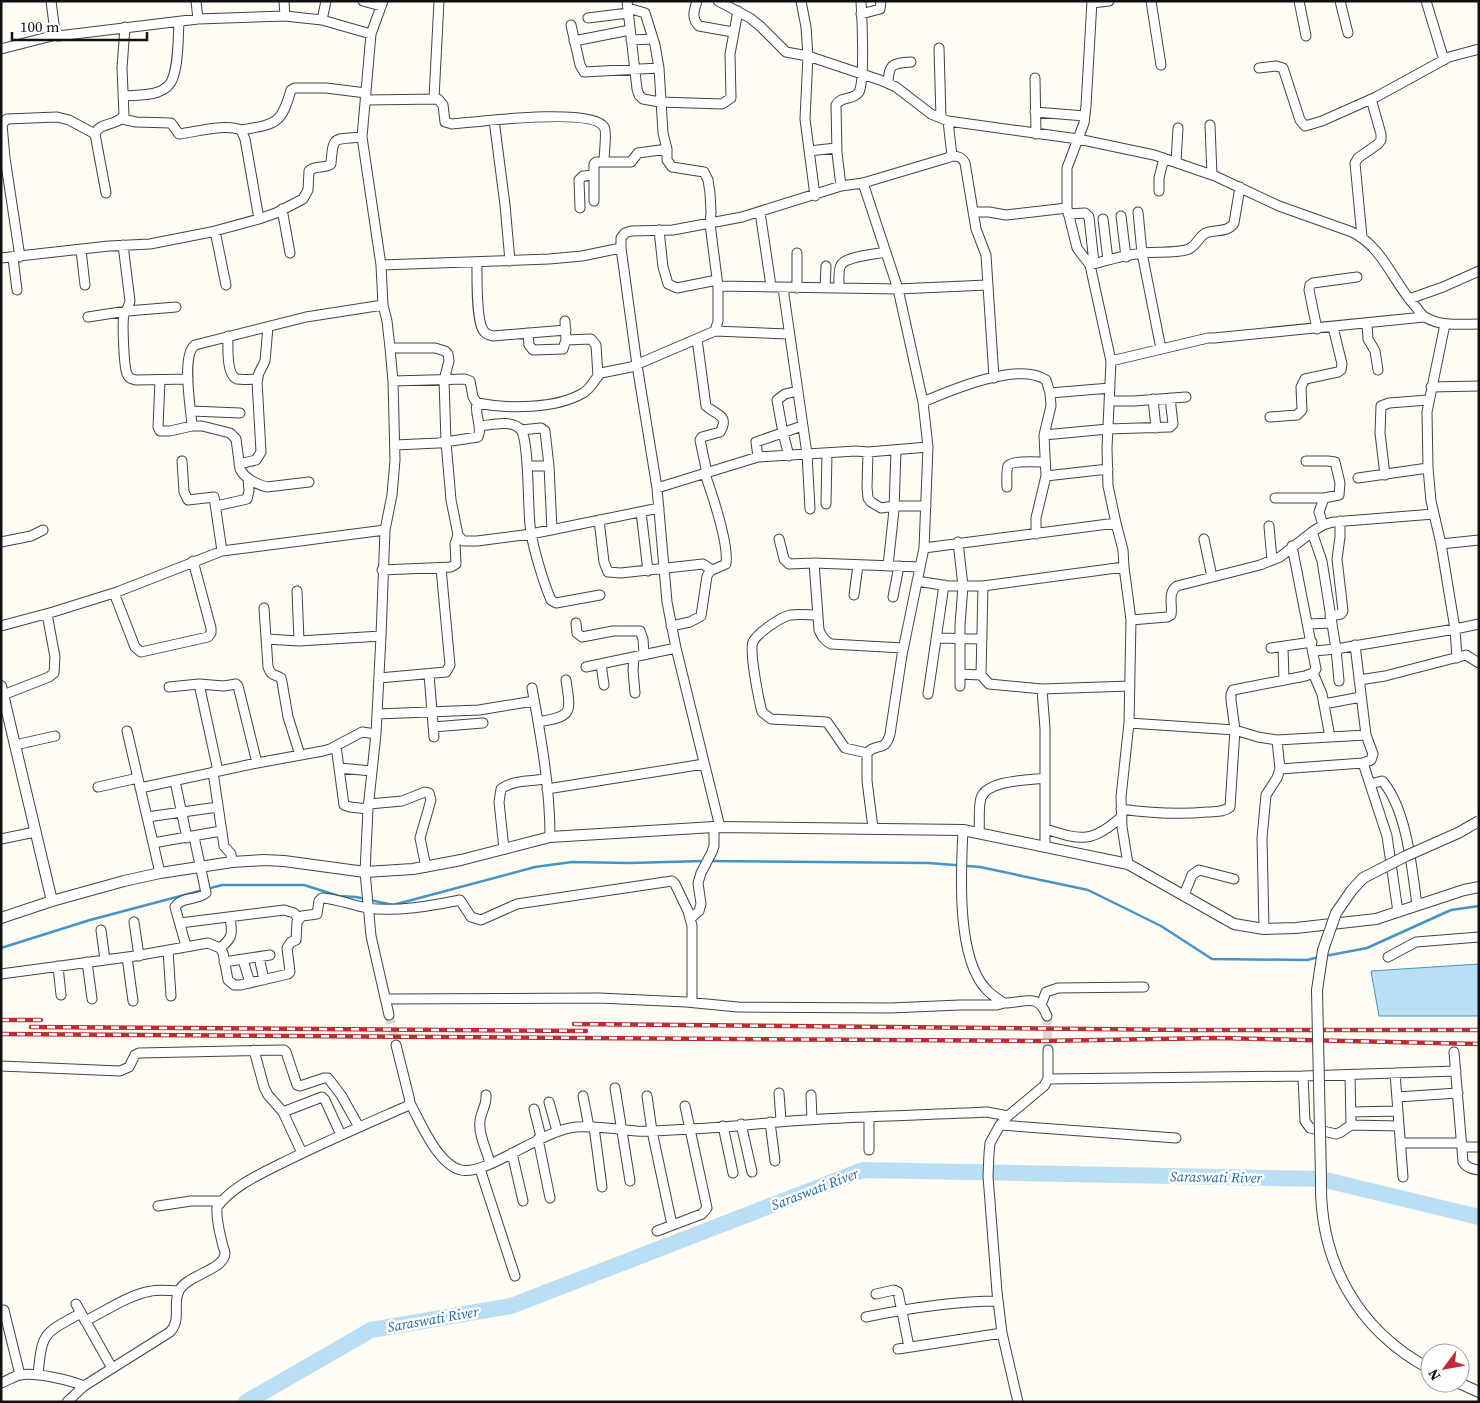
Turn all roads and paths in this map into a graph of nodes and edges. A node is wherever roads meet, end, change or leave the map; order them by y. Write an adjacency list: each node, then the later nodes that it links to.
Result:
1 (52, 1): 32 (street)
2 (196, 1): 24 (street)
3 (284, 1): 22 (street)
4 (326, 1): 25 (street)
5 (363, 1): 18 (street)
6 (439, 1): 52 (street)
7 (697, 1): 29 (street)
8 (718, 1): 20 (street)
9 (801, 1): 40 (street)
10 (860, 1): 21 (street)
11 (881, 1): 21 (street)
12 (1109, 1): 17 (street)
13 (1151, 1): 43 (street)
14 (1299, 1): 34 (street)
15 (1340, 1): 30 (street)
16 (1426, 1): 41 (street)
17 (1092, 2): 56 (street)
18 (382, 4): 31 (street)
19 (627, 8): 23 (street); 33 (street); 35 (street)
20 (738, 11): 29 (street); 40 (street)
21 (861, 14): 47 (street)
22 (285, 16): 24 (street); 25 (street)
23 (588, 18)
24 (198, 19): 26 (street)
25 (322, 20): 31 (street)
26 (179, 22): 28 (street); 50 (street)
27 (571, 25): 36 (street)
28 (125, 27): 32 (street); 50 (street)
29 (733, 32): 54 (street)
30 (1348, 33)
31 (371, 34): 51 (street)
32 (56, 35): 39 (street)
33 (630, 35): 35 (street); 36 (street); 46 (street)
34 (1306, 36)
35 (653, 39): 44 (street)
36 (574, 41): 46 (street)
37 (939, 48): 57 (street)
38 (1479, 49): 41 (street)
39 (1, 50)
40 (808, 56): 47 (street); 69 (street)
41 (1444, 60): 53 (street)
42 (911, 62): 49 (street)
43 (1160, 65)
44 (658, 68): 46 (street); 54 (street)
45 (1259, 68): 53 (street)
46 (634, 69): 54 (street)
47 (863, 74): 49 (street); 67 (street)
48 (1035, 78): 55 (street)
49 (888, 83): 57 (street)
50 (123, 96): 58 (street)
51 (366, 96): 52 (street); 62 (street); 65 (street)
52 (434, 98): 59 (street)
53 (1371, 99): 95 (street)
54 (660, 102): 68 (street)
55 (1036, 112): 56 (street); 64 (street)
56 (1085, 116): 66 (street)
57 (945, 119): 64 (street); 70 (street)
58 (122, 120): 62 (street); 63 (street)
59 (494, 120): 72 (street); 107 (street)
60 (1210, 125): 75 (street)
61 (1178, 128): 73 (street)
62 (241, 130): 90 (street)
63 (95, 134): 80 (street); 105 (street)
64 (1036, 134): 66 (street)
65 (362, 136): 84 (street); 110 (street)
66 (1078, 139): 71 (street); 85 (street)
67 (836, 148): 69 (street); 77 (street)
68 (667, 149): 72 (street); 92 (street)
69 (809, 151): 81 (street)
70 (952, 156): 76 (street); 87 (street)
71 (1164, 158): 73 (street); 79 (street)
72 (604, 161): 74 (street)
73 (1176, 162): 75 (street)
74 (594, 175): 82 (street); 83 (street)
75 (1212, 175): 78 (street)
76 (863, 183): 77 (street); 99 (street)
77 (841, 186): 81 (street)
78 (1240, 187): 95 (street); 102 (street)
79 (1160, 191)
80 (106, 193)
81 (815, 196): 86 (street)
82 (594, 201)
83 (580, 208)
84 (282, 209): 90 (street); 100 (street)
85 (1067, 211): 87 (street); 109 (street); 109 (street)
86 (760, 212): 92 (street); 118 (street)
87 (973, 212): 116 (street)
88 (1138, 212): 102 (street)
89 (1121, 216): 103 (street)
90 (259, 219): 94 (street)
91 (1103, 219): 106 (street)
92 (710, 224): 93 (street); 114 (street)
93 (659, 230): 97 (street); 114 (street)
94 (215, 231): 96 (street); 115 (street)
95 (1362, 237): 125 (street)
96 (123, 245): 98 (street); 128 (street)
97 (621, 248): 107 (street); 146 (street)
98 (81, 250): 105 (street); 117 (street)
99 (886, 252): 122 (street); 123 (street)
100 (290, 253)
101 (796, 253): 120 (street)
102 (1142, 253): 103 (street); 144 (street)
103 (1126, 256): 106 (street)
104 (1, 258): 105 (street)
105 (16, 258): 124 (street)
106 (1108, 260): 109 (street)
107 (510, 261): 108 (street)
108 (477, 262): 110 (street); 139 (street)
109 (1092, 264): 145 (street)
110 (381, 265): 126 (street)
111 (826, 266): 121 (street)
112 (1479, 271): 125 (street)
113 (1357, 277): 136 (street)
114 (718, 283): 118 (street); 138 (street)
115 (226, 285)
116 (987, 285): 123 (street); 149 (street)
117 (85, 286)
118 (771, 286): 119 (street)
119 (783, 288): 120 (street); 140 (street)
120 (797, 288): 121 (street)
121 (825, 288): 122 (street)
122 (839, 288): 123 (street)
123 (898, 289): 165 (street)
124 (17, 290)
125 (1409, 299): 130 (street)
126 (384, 305): 134 (street); 143 (street)
127 (176, 308): 128 (street)
128 (127, 311): 129 (street); 152 (street)
129 (88, 317)
130 (1424, 317): 131 (street); 132 (street)
131 (1367, 323): 135 (street); 147 (street)
132 (1445, 324): 133 (street); 156 (street)
133 (1479, 324)
134 (268, 327): 141 (street); 151 (street)
135 (1333, 327): 136 (street); 169 (street)
136 (1317, 329): 144 (street)
137 (566, 330): 139 (street); 139 (street); 148 (street)
138 (715, 331): 140 (street); 142 (street)
139 (528, 333)
140 (788, 334): 158 (street)
141 (228, 336): 150 (street); 151 (street)
142 (697, 339): 146 (street); 195 (street)
143 (390, 348): 153 (street); 154 (street)
144 (1161, 349): 145 (street)
145 (1111, 361): 157 (street)
146 (637, 365): 148 (street); 201 (street)
147 (1378, 370)
148 (598, 376): 166 (street)
149 (994, 378): 159 (street); 165 (street)
150 (188, 379): 152 (street); 167 (street)
151 (258, 379): 190 (street)
152 (160, 380): 170 (street)
153 (444, 380): 154 (street); 166 (street); 178 (street)
154 (393, 381): 179 (street)
155 (1479, 386): 156 (street)
156 (1431, 387): 163 (street)
157 (1110, 388): 159 (street); 164 (street)
158 (797, 391): 172 (street); 176 (street)
159 (1050, 394): 177 (street)
160 (1186, 397): 161 (street)
161 (1170, 398): 162 (street); 173 (street)
162 (1153, 400): 164 (street); 173 (street)
163 (1428, 400): 193 (street); 196 (street)
164 (1109, 401): 174 (street)
165 (923, 402): 180 (street)
166 (477, 403): 171 (street)
167 (191, 411): 168 (street); 170 (street)
168 (240, 413)
169 (1270, 417)
170 (192, 426): 190 (street)
171 (480, 426): 175 (street); 178 (street)
172 (802, 426): 176 (street); 184 (street)
173 (1156, 428): 174 (street)
174 (1108, 429): 177 (street); 194 (street)
175 (521, 430): 191 (street); 192 (street)
176 (783, 433): 185 (street); 186 (street)
177 (1044, 436): 189 (street)
178 (446, 442): 179 (street); 224 (street)
179 (395, 445): 219 (street)
180 (928, 447): 181 (street); 208 (street)
181 (896, 450): 182 (street); 207 (street)
182 (868, 452): 183 (street); 207 (street)
183 (827, 453): 184 (street); 205 (street)
184 (807, 454): 185 (street); 210 (street)
185 (789, 456): 186 (street)
186 (758, 457): 195 (street)
187 (182, 461): 206 (street)
188 (1306, 461): 204 (street)
189 (1045, 462): 197 (street); 202 (street)
190 (239, 464): 198 (street)
191 (527, 466): 192 (street); 222 (street)
192 (549, 466): 220 (street)
193 (1428, 468): 196 (street); 212 (street)
194 (1108, 469): 197 (street); 215 (street)
195 (706, 473): 201 (street); 246 (street)
196 (1385, 475): 199 (street)
197 (1046, 476): 223 (street)
198 (248, 478): 200 (street); 206 (street)
199 (1358, 478)
200 (310, 482)
201 (658, 488): 209 (street)
202 (1007, 488)
203 (1275, 498): 204 (street)
204 (1324, 498): 216 (street)
205 (826, 504)
206 (216, 506): 233 (street)
207 (894, 506): 208 (street); 238 (street)
208 (926, 506): 232 (street)
209 (659, 508): 211 (street); 243 (street)
210 (810, 509)
211 (641, 512): 213 (street); 245 (street)
212 (1434, 514): 214 (street); 230 (street)
213 (599, 520): 220 (street); 245 (street)
214 (1340, 522): 216 (street); 260 (street)
215 (1116, 523): 223 (street); 241 (street)
216 (1323, 525): 221 (street)
217 (1269, 526): 234 (street)
218 (44, 530): 228 (street)
219 (385, 530): 233 (street); 244 (street)
220 (552, 530): 222 (street)
221 (1312, 532): 231 (street); 260 (street)
222 (531, 534): 224 (street); 254 (street)
223 (1036, 534): 229 (street)
224 (458, 535): 242 (street)
225 (779, 539): 236 (street)
226 (1204, 539): 247 (street)
227 (1479, 540): 230 (street)
228 (1, 542)
229 (958, 542): 232 (street); 250 (street)
230 (1441, 544): 267 (street)
231 (1292, 546): 234 (street); 263 (street)
232 (924, 548): 240 (street)
233 (222, 551): 235 (street)
234 (1272, 560): 247 (street)
235 (193, 561): 253 (street); 253 (street)
236 (814, 563): 237 (street); 259 (street)
237 (858, 565): 238 (street); 255 (street)
238 (888, 566): 239 (street)
239 (899, 566): 240 (street); 256 (street)
240 (920, 567): 248 (street)
241 (1124, 567): 251 (street); 261 (street)
242 (441, 568): 244 (street); 288 (street)
243 (664, 569): 245 (street); 246 (street); 266 (street)
244 (382, 570): 268 (street)
245 (648, 570)
246 (710, 571): 266 (street)
247 (1212, 577): 261 (street)
248 (917, 581): 249 (street); 278 (street)
249 (944, 585): 250 (street); 269 (street)
250 (963, 586): 251 (street); 270 (street)
251 (983, 586): 272 (street)
252 (297, 591): 273 (street)
253 (114, 593): 258 (street)
254 (600, 595)
255 (854, 595)
256 (893, 597)
257 (264, 608): 271 (street)
258 (47, 614): 265 (street); 303 (street)
259 (818, 615): 278 (street); 325 (street)
260 (1331, 619): 263 (street); 280 (street)
261 (1130, 620): 299 (street)
262 (576, 623): 281 (street)
263 (1308, 624): 275 (street)
264 (1479, 624): 267 (street)
265 (1, 626)
266 (672, 626): 277 (street)
267 (1455, 629): 274 (street); 283 (street)
268 (382, 636): 273 (street); 291 (street)
269 (936, 638): 270 (street); 305 (street)
270 (960, 638): 272 (street); 289 (street)
271 (266, 639): 273 (street); 326 (street)
272 (982, 639): 290 (street)
273 (300, 640)
274 (1355, 645): 280 (street); 294 (street)
275 (1313, 646): 276 (street); 280 (street); 287 (street)
276 (1283, 647): 279 (street); 293 (street)
277 (676, 648): 281 (street); 329 (street)
278 (903, 648): 325 (street)
279 (1271, 648)
280 (1336, 649): 295 (street)
281 (644, 654): 282 (street)
282 (634, 657): 285 (street); 304 (street)
283 (1457, 658): 284 (street); 294 (street)
284 (1479, 662)
285 (601, 664): 286 (street); 297 (street)
286 (586, 667)
287 (1313, 673): 293 (street); 308 (street)
288 (430, 674): 291 (street); 309 (street)
289 (960, 674): 290 (street); 298 (street)
290 (982, 675): 302 (street)
291 (379, 678): 310 (street)
292 (566, 680): 311 (street)
293 (1284, 680): 315 (street)
294 (1359, 680): 306 (street)
295 (1339, 682)
296 (199, 684): 300 (street); 327 (street); 333 (street)
297 (604, 685)
298 (960, 686)
299 (1130, 686): 302 (street); 313 (street)
300 (169, 687)
301 (532, 688): 307 (street)
302 (1042, 688): 335 (street)
303 (2, 690): 323 (street)
304 (635, 692)
305 (928, 694)
306 (1361, 697): 308 (street); 318 (street)
307 (534, 701): 309 (street); 311 (street)
308 (1324, 704): 321 (street)
309 (431, 712): 310 (street); 314 (street)
310 (377, 714): 317 (street)
311 (538, 722): 337 (street)
312 (483, 723): 314 (street)
313 (1129, 723): 315 (street); 344 (street)
314 (433, 727): 320 (street)
315 (1235, 730): 322 (street); 344 (street)
316 (127, 731): 334 (street)
317 (376, 734): 324 (street); 332 (street)
318 (1366, 735): 321 (street); 328 (street)
319 (55, 736): 323 (street)
320 (434, 737)
321 (1330, 737): 322 (street)
322 (1276, 740): 331 (street)
323 (15, 746): 352 (street)
324 (336, 746): 326 (street); 330 (street)
325 (866, 753): 348 (street)
326 (300, 755): 327 (street)
327 (257, 762): 333 (street)
328 (1363, 763): 331 (street); 338 (street)
329 (704, 764): 337 (street); 347 (street)
330 (338, 768): 332 (street); 341 (street)
331 (1280, 770): 379 (street)
332 (372, 771): 341 (street)
333 (216, 772): 336 (street); 342 (street)
334 (138, 778): 339 (street); 340 (street)
335 (1045, 778): 349 (street); 353 (street)
336 (174, 781): 340 (street); 343 (street)
337 (547, 784): 354 (street); 359 (street)
338 (1370, 784): 371 (street); 372 (street)
339 (98, 787)
340 (140, 788): 345 (street)
341 (369, 806): 363 (street); 364 (street)
342 (218, 807): 343 (street); 351 (street)
343 (181, 812): 345 (street); 355 (street)
344 (1121, 813): 349 (street); 361 (street)
345 (147, 817): 357 (street)
346 (1479, 820): 486 (street, bridge)
347 (717, 827): 348 (street); 354 (street); 376 (street)
348 (873, 828): 350 (street)
349 (1045, 829): 358 (street)
350 (963, 830): 353 (street); 405 (street)
351 (222, 831): 355 (street); 360 (street)
352 (35, 832): 356 (street); 369 (street)
353 (979, 833): 358 (street)
354 (550, 837): 359 (street)
355 (190, 838): 357 (street); 362 (street)
356 (1, 839)
357 (153, 843): 365 (street)
358 (1045, 847): 361 (street)
359 (504, 849): 363 (street)
360 (232, 862): 362 (street); 364 (street)
361 (1128, 864): 368 (street)
362 (201, 867): 365 (street); 378 (street)
363 (426, 867): 364 (street)
364 (366, 872): 370 (street)
365 (160, 873): 369 (street)
366 (1234, 879): 368 (street)
367 (1479, 887): 371 (street)
368 (1184, 895): 379 (street)
369 (52, 901): 374 (street)
370 (369, 902): 375 (street); 376 (street); 402 (street)
371 (1417, 905): 372 (street)
372 (1398, 912): 379 (street)
373 (230, 917): 375 (street); 378 (street); 383 (street)
374 (1, 918)
375 (298, 919): 396 (street)
376 (690, 919): 404 (street)
377 (134, 922): 386 (street)
378 (180, 923): 382 (street)
379 (1264, 929)
380 (101, 930): 390 (street)
381 (1479, 937): 389 (street)
382 (186, 946): 383 (street); 384 (street)
383 (220, 948): 393 (street)
384 (168, 950): 386 (street); 400 (street)
385 (270, 955): 388 (street)
386 (139, 956): 387 (street)
387 (127, 957): 390 (street); 403 (street)
388 (259, 957): 391 (street); 396 (street)
389 (1388, 957)
390 (105, 960): 392 (street)
391 (243, 960): 393 (street); 397 (street)
392 (87, 962): 394 (street); 401 (street)
393 (224, 962): 397 (street)
394 (58, 966): 395 (street); 399 (street)
395 (1, 974)
396 (264, 980): 397 (street)
397 (250, 983)
398 (1144, 987): 406 (street)
399 (61, 996)
400 (171, 996)
401 (92, 999)
402 (386, 999): 404 (street); 407 (street)
403 (133, 1001)
404 (692, 1002): 405 (street)
405 (1004, 1003): 406 (street)
406 (1041, 1005): 408 (street)
407 (389, 1015)
408 (1047, 1016)
409 (396, 1045): 428 (street)
410 (254, 1050): 413 (street); 432 (street); 444 (street)
411 (1048, 1050): 418 (street)
412 (1454, 1052): 414 (street)
413 (1, 1066)
414 (1456, 1071): 415 (street); 421 (street)
415 (1395, 1073): 416 (street); 426 (street)
416 (1350, 1075): 417 (street); 433 (street)
417 (1303, 1076): 418 (street); 440 (street)
418 (1048, 1079): 434 (street)
419 (615, 1088): 446 (street)
420 (779, 1093): 437 (street)
421 (1458, 1093): 426 (street); 454 (street)
422 (486, 1095): 460 (street)
423 (811, 1095): 436 (street)
424 (584, 1096): 445 (street)
425 (647, 1096): 448 (street)
426 (1397, 1097): 431 (street)
427 (549, 1102): 449 (street)
428 (410, 1103): 444 (street); 461 (street)
429 (685, 1106): 447 (street)
430 (534, 1109): 451 (street)
431 (1398, 1111): 433 (street); 443 (street)
432 (283, 1112): 450 (street); 457 (street)
433 (1351, 1112): 440 (street)
434 (1008, 1116): 435 (street); 442 (street)
435 (869, 1117): 436 (street); 456 (street)
436 (812, 1119): 437 (street)
437 (781, 1121): 438 (street)
438 (770, 1122): 439 (street); 459 (street)
439 (741, 1124): 441 (street); 463 (street)
440 (1351, 1125): 443 (street)
441 (724, 1126): 447 (street); 464 (street)
442 (1000, 1126): 452 (street); 477 (street)
443 (1399, 1126): 453 (street)
444 (359, 1127): 450 (street)
445 (591, 1127): 446 (street); 449 (street); 467 (street)
446 (622, 1129): 448 (street); 466 (street)
447 (691, 1129): 448 (street); 472 (street)
448 (652, 1130): 472 (street)
449 (557, 1131): 451 (street)
450 (341, 1135): 457 (street)
451 (540, 1138): 458 (street); 468 (street)
452 (1176, 1138)
453 (1400, 1143): 454 (street); 465 (street)
454 (1462, 1145): 455 (street); 462 (street)
455 (1479, 1147)
456 (869, 1150)
457 (302, 1153): 469 (street)
458 (512, 1153): 460 (street); 470 (street)
459 (775, 1161)
460 (490, 1164): 461 (street)
461 (480, 1168): 474 (street)
462 (1479, 1170)
463 (752, 1172)
464 (733, 1173)
465 (1404, 1177)
466 (630, 1181)
467 (602, 1187)
468 (550, 1198)
469 (222, 1201): 471 (street); 475 (street)
470 (523, 1201)
471 (158, 1206)
472 (672, 1225): 473 (street)
473 (657, 1231)
474 (515, 1276)
475 (179, 1291): 481 (street); 487 (street)
476 (876, 1294): 480 (street)
477 (998, 1301): 480 (street); 483 (street)
478 (76, 1304): 481 (street)
479 (4, 1310): 488 (street)
480 (901, 1310): 482 (street); 484 (street)
481 (83, 1317): 487 (street); 489 (street)
482 (866, 1317)
483 (1002, 1333): 484 (street); 493 (street)
484 (909, 1347): 485 (street)
485 (898, 1349)
486 (1420, 1363)
487 (112, 1368): 491 (street)
488 (20, 1375): 489 (street); 490 (street)
489 (38, 1375): 491 (street)
490 (1, 1383)
491 (84, 1386): 492 (street)
492 (72, 1400)
493 (1018, 1402)

